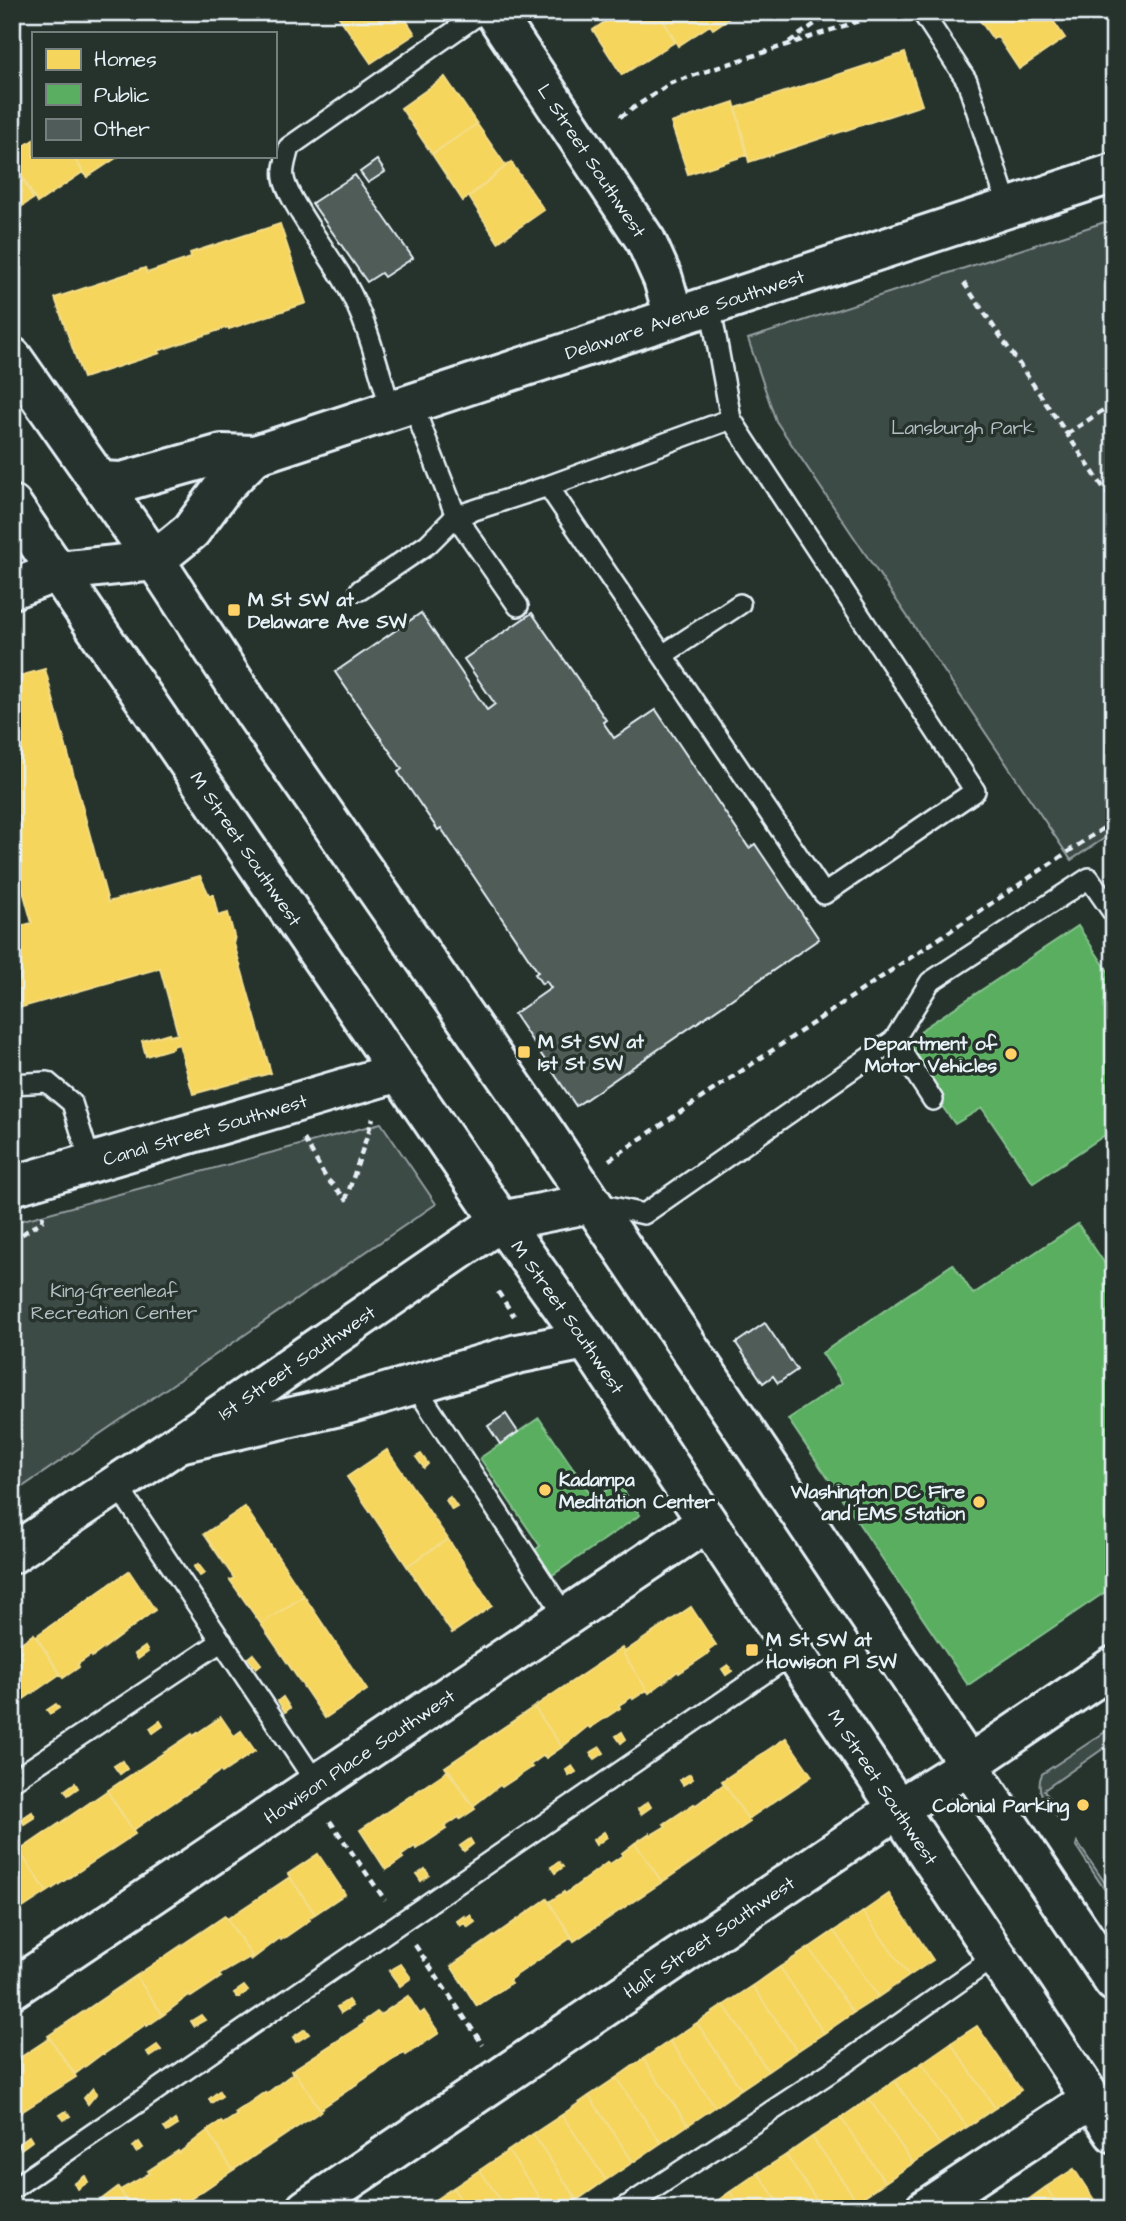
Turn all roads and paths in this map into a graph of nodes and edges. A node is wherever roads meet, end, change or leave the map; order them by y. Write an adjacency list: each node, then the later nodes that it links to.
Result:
1 (482, 12): 15 (lane)
2 (494, 12): 12 (street, L Street Southwest)
3 (832, 12): 6 (path)
4 (886, 12): 6 (path)
5 (922, 12): 9 (lane)
6 (782, 47): 7 (path)
7 (620, 117)
8 (1114, 173): 9 (street, Delaware Avenue Southwest)
9 (1008, 207): 11 (street, Delaware Avenue Southwest)
10 (964, 283): 17 (path)
11 (710, 305): 12 (street, Delaware Avenue Southwest); 16 (lane)
12 (674, 317): 15 (street, Delaware Avenue Southwest)
13 (12, 357): 19 (street)
14 (1114, 403): 17 (path)
15 (402, 407): 18 (street, Delaware Avenue Southwest); 23 (lane)
16 (732, 419): 20 (lane); 30 (lane)
17 (1067, 434): 21 (path)
18 (255, 455): 19 (street, Delaware Avenue Southwest); 24 (street, Delaware Avenue Southwest)
19 (100, 481): 24 (street)
20 (548, 486): 23 (lane); 30 (lane)
21 (1114, 503)
22 (12, 505): 25 (street, M Street Southwest)
23 (456, 516): 27 (lane); 29 (lane)
24 (154, 561): 25 (street); 42 (street)
25 (59, 571): 26 (street); 34 (street, M Street Southwest)
26 (12, 589)
27 (360, 590)
28 (740, 604): 30 (lane)
29 (518, 606)
30 (663, 655)
31 (1114, 821): 39 (path)
32 (1114, 914): 33 (lane)
33 (894, 1040): 36 (lane); 42 (lane)
34 (400, 1072): 40 (street, Canal Street Southwest); 44 (street, M Street Southwest)
35 (12, 1084): 40 (lane)
36 (933, 1100)
37 (373, 1117): 38 (path)
38 (302, 1136)
39 (608, 1160)
40 (91, 1164): 41 (street, Canal Street Southwest)
41 (12, 1186)
42 (592, 1203): 44 (street, 1st Street Southwest); 58 (street)
43 (43, 1213): 45 (path)
44 (501, 1221): 48 (street, M Street Southwest); 50 (street, 1st Street Southwest)
45 (12, 1241)
46 (498, 1292): 47 (path)
47 (521, 1325)
48 (586, 1340): 49 (street); 52 (street, M Street Southwest)
49 (414, 1384): 50 (street); 54 (lane)
50 (178, 1443): 51 (street, 1st Street Southwest)
51 (117, 1485): 53 (street, 1st Street Southwest); 55 (lane)
52 (707, 1522): 54 (street, Howison Place Southwest); 56 (street, M Street Southwest)
53 (12, 1554)
54 (566, 1617): 60 (street, Howison Place Southwest)
55 (222, 1641): 59 (lane); 60 (lane)
56 (795, 1652): 61 (street, M Street Southwest); 67 (lane)
57 (1114, 1666): 58 (street, Half Street Southwest)
58 (968, 1765): 61 (street, Half Street Southwest); 63 (street)
59 (12, 1781)
60 (317, 1784): 64 (street, Howison Place Southwest)
61 (899, 1808): 62 (street, M Street Southwest); 68 (street, Half Street Southwest)
62 (997, 1955): 65 (street, M Street Southwest); 69 (lane)
63 (1114, 1982)
64 (12, 1989)
65 (1091, 2099): 66 (street, M Street Southwest); 70 (street)
66 (1114, 2133)
67 (12, 2189)
68 (306, 2209)
69 (624, 2209)
70 (925, 2209)

